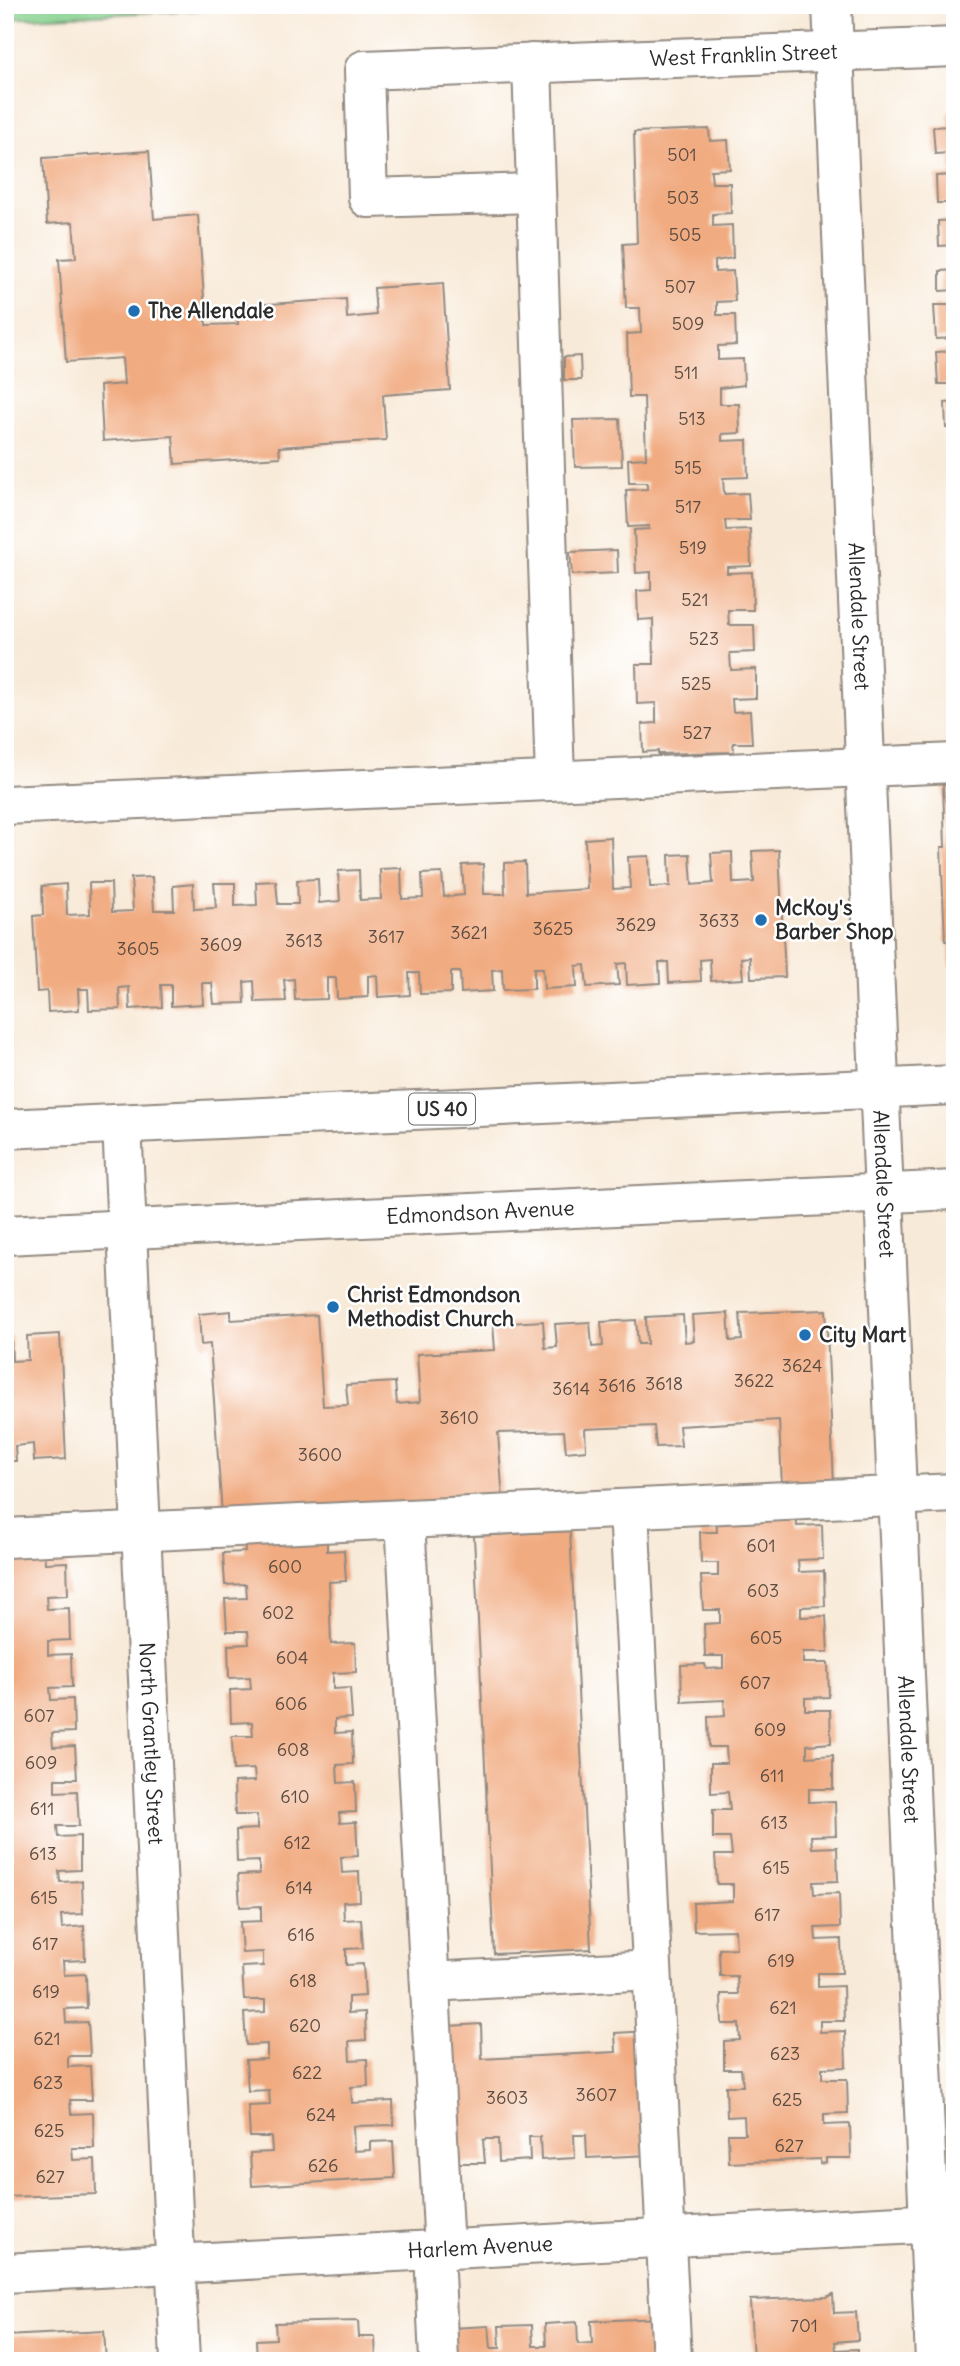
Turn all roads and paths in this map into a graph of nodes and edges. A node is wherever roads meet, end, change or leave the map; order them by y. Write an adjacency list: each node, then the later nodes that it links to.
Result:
1 (832, 5): 3 (street, Allendale Street)
2 (955, 47): 3 (street, West Franklin Street)
3 (834, 52): 4 (street, West Franklin Street); 7 (street, Allendale Street)
4 (532, 63): 5 (street); 5 (street, West Franklin Street)
5 (536, 193): 8 (street)
6 (955, 763): 7 (street)
7 (865, 767): 8 (street); 11 (street, Allendale Street)
8 (555, 780): 9 (street)
9 (5, 805)
10 (955, 1085): 11 (street, US 40)
11 (878, 1089): 12 (street, US 40); 15 (street, Allendale Street)
12 (122, 1124): 13 (street, US 40); 16 (street, North Grantley Street)
13 (5, 1129)
14 (955, 1190): 15 (street, Edmondson Avenue)
15 (883, 1194): 16 (street, Edmondson Avenue); 19 (street, Allendale Street)
16 (127, 1229): 17 (street, Edmondson Avenue); 22 (street, North Grantley Street)
17 (5, 1235)
18 (955, 1493): 19 (street)
19 (898, 1496): 20 (street); 26 (street, Allendale Street)
20 (629, 1509): 21 (street); 24 (street)
21 (405, 1519): 22 (street); 25 (street)
22 (139, 1531): 23 (street); 29 (street, North Grantley Street)
23 (5, 1538)
24 (652, 1970): 25 (street); 27 (street)
25 (430, 1982): 28 (street)
26 (942, 2222): 27 (street, Harlem Avenue); 34 (street, Allendale Street)
27 (666, 2237): 28 (street, Harlem Avenue); 33 (street)
28 (439, 2250): 29 (street, Harlem Avenue); 32 (street)
29 (175, 2265): 30 (street, Harlem Avenue); 31 (street, North Grantley Street)
30 (5, 2273)
31 (180, 2361)
32 (439, 2361)
33 (672, 2361)
34 (935, 2361)

